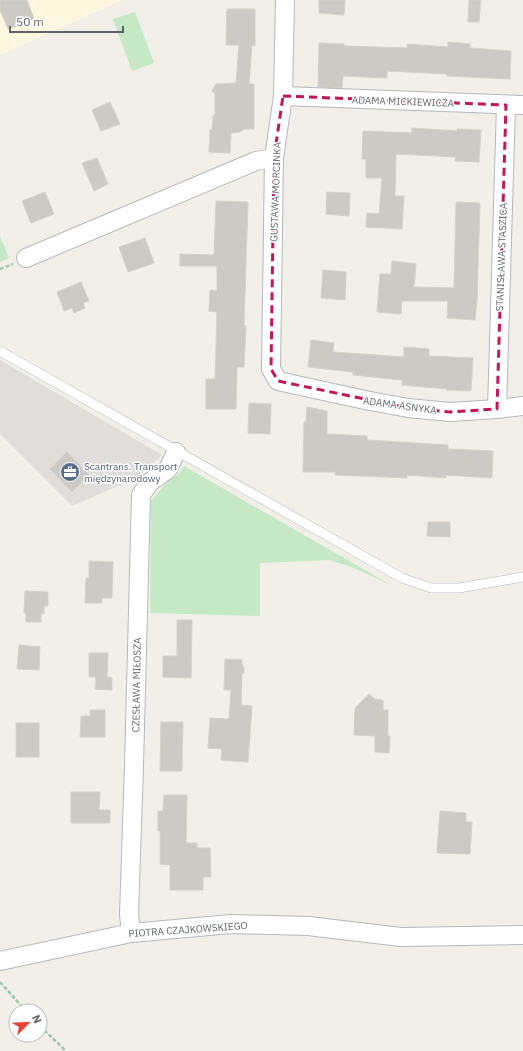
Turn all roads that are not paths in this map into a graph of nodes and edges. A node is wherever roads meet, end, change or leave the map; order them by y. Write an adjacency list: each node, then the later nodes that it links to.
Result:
1 (285, 0): 2 (street, GUSTAWA MORCINKA)
2 (283, 96): 3 (street, ADAMA MICKIEWICZA); 4 (street, GUSTAWA MORCINKA)
3 (514, 105): 9 (street, STANISŁAWA STASZICA)
4 (274, 158): 5 (street); 7 (street, GUSTAWA MORCINKA)
5 (26, 258)
6 (0, 351): 10 (lane)
7 (278, 381): 9 (street, ADAMA ASNYKA)
8 (523, 406): 9 (street, ADAMA ASNYKA)
9 (497, 409)
10 (176, 452): 11 (lane); 12 (street, CZESŁAWA MIŁOSZA)
11 (523, 577)
12 (131, 932): 13 (street, PIOTRA CZAJKOWSKIEGO); 14 (street, PIOTRA CZAJKOWSKIEGO)
13 (523, 935)
14 (0, 961)

